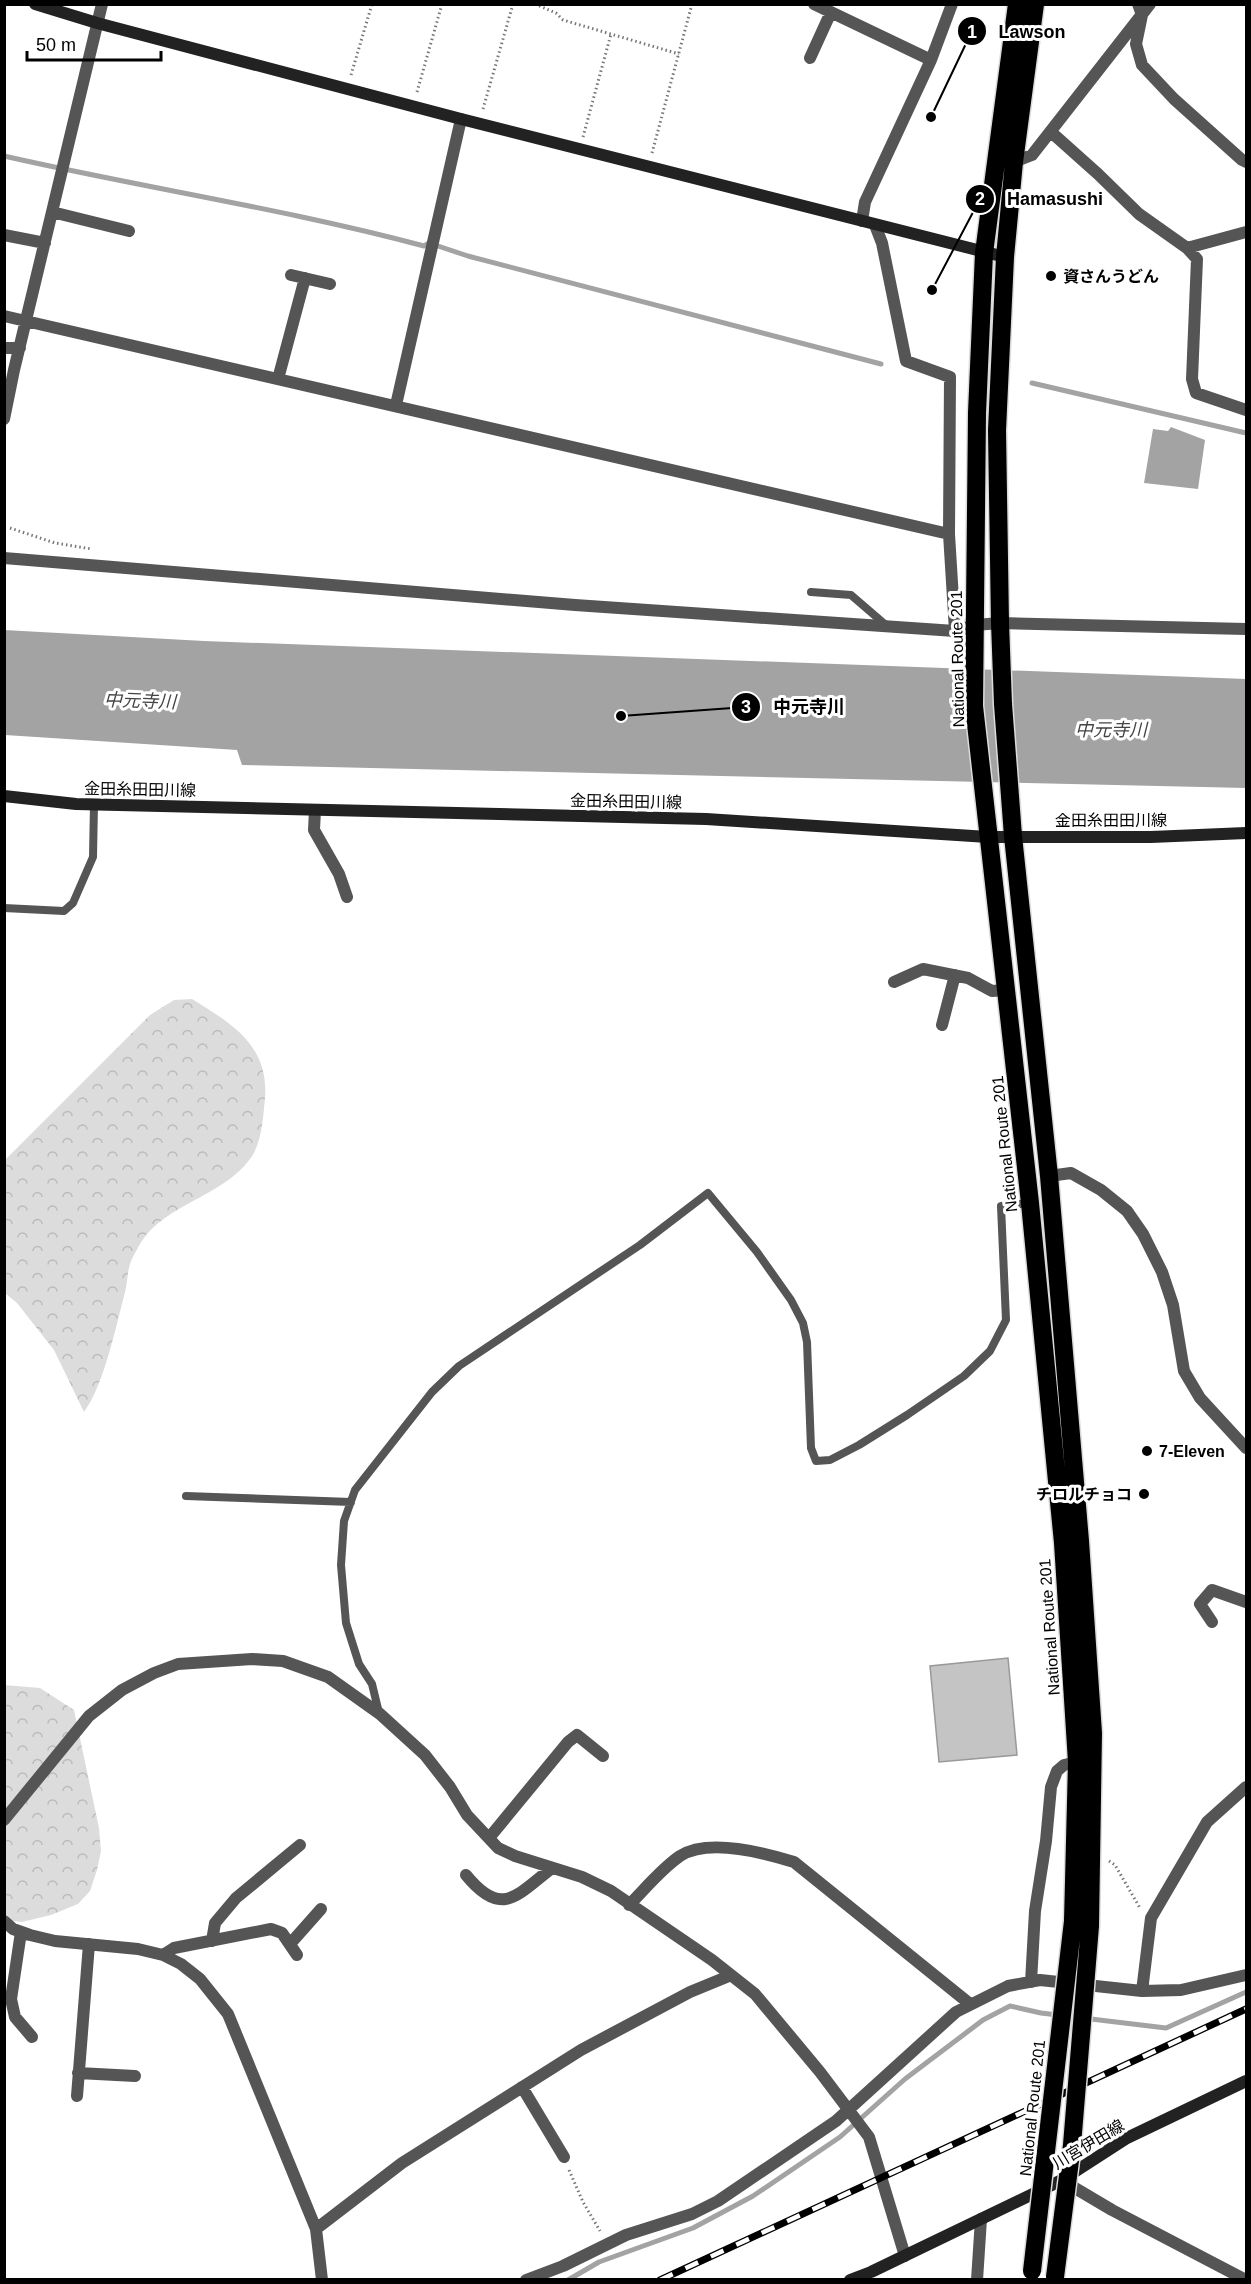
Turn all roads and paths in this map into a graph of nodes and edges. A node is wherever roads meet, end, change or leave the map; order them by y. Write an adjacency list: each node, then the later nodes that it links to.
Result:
1 (35, 4): 14 (main road)
2 (102, 4): 14 (street)
3 (372, 4): 19 (path)
4 (442, 4): 20 (path)
5 (513, 4): 22 (path)
6 (535, 4): 15 (path)
7 (692, 4): 16 (path)
8 (814, 4): 13 (street)
9 (952, 4): 18 (street)
10 (1017, 4): 36 (highway, National Route 201)
11 (1035, 4): 25 (highway)
12 (1143, 8): 23 (street); 26 (street)
13 (831, 12): 17 (street); 18 (street)
14 (97, 23): 19 (main road); 28 (street)
15 (611, 34): 16 (path); 24 (path)
16 (679, 54): 27 (path)
17 (810, 58)
18 (931, 60): 29 (street)
19 (347, 89): 20 (main road)
20 (412, 106): 21 (main road)
21 (461, 119): 22 (main road); 46 (street)
22 (479, 123): 24 (main road)
23 (1051, 132): 25 (street); 35 (street)
24 (580, 149): 27 (main road)
25 (1014, 162): 37 (highway)
26 (1246, 162)
27 (648, 167): 29 (main road)
28 (52, 212): 31 (street); 34 (street)
29 (862, 221): 30 (main road)
30 (875, 225): 36 (main road); 50 (street)
31 (129, 231)
32 (1246, 232): 35 (street)
33 (4, 235): 34 (street)
34 (45, 243): 42 (street)
35 (1187, 248): 47 (street)
36 (984, 252): 37 (main road); 55 (highway, National Route 201)
37 (1005, 257): 54 (highway)
38 (291, 275): 39 (street)
39 (305, 278): 40 (street); 45 (street)
40 (330, 284)
41 (4, 316): 42 (street)
42 (27, 321): 44 (street); 45 (street)
43 (4, 348): 44 (street)
44 (20, 348): 48 (street)
45 (278, 379): 46 (street)
46 (396, 405): 50 (street)
47 (1246, 410)
48 (4, 419)
49 (10, 528): 51 (path)
50 (949, 534): 58 (street)
51 (95, 549)
52 (4, 558): 56 (street)
53 (811, 592): 56 (lane)
54 (1000, 623): 55 (street); 57 (street); 63 (highway)
55 (975, 625): 58 (street); 64 (highway, National Route 201)
56 (887, 627): 58 (street)
57 (1246, 629)
58 (955, 631)
59 (4, 796): 60 (main road, 金田糸田田川線)
60 (93, 804): 61 (main road, 金田糸田田川線); 66 (lane)
61 (315, 810): 64 (main road, 金田糸田田川線); 65 (street)
62 (1246, 834): 63 (main road, 金田糸田田川線)
63 (1014, 836): 64 (main road, 金田糸田田川線); 71 (highway)
64 (988, 837): 69 (highway, National Route 201)
65 (348, 897)
66 (4, 908)
67 (955, 975): 68 (street); 69 (street); 70 (street)
68 (894, 982)
69 (1006, 990): 72 (highway, National Route 201)
70 (942, 1024)
71 (1049, 1176): 73 (street); 85 (highway)
72 (1030, 1203): 75 (lane); 80 (highway, National Route 201)
73 (1246, 1448)
74 (186, 1496): 75 (lane)
75 (351, 1502): 78 (lane)
76 (1246, 1602): 77 (street)
77 (1212, 1622)
78 (380, 1713): 82 (street); 83 (street)
79 (603, 1756): 83 (street)
80 (1077, 1762): 98 (street); 115 (highway, National Route 201, bridge)
81 (1246, 1787): 91 (street)
82 (4, 1820)
83 (489, 1838): 86 (street)
84 (300, 1845): 93 (street)
85 (1091, 1850): 91 (path); 116 (highway, bridge)
86 (552, 1868): 87 (street); 88 (street)
87 (466, 1875)
88 (629, 1905): 97 (street); 100 (street)
89 (321, 1909): 93 (street)
90 (4, 1921): 92 (street)
91 (1149, 1925): 99 (street)
92 (21, 1932): 94 (street); 101 (street)
93 (212, 1941): 95 (street)
94 (89, 1944): 95 (street); 103 (street)
95 (163, 1955): 112 (street)
96 (1246, 1975): 99 (street)
97 (729, 1976): 106 (street); 108 (street)
98 (1031, 1982): 99 (street); 100 (street)
99 (1142, 1991)
100 (970, 2004): 108 (street)
101 (9, 2014): 102 (street)
102 (32, 2037)
103 (78, 2073): 104 (street); 107 (street)
104 (135, 2076)
105 (1246, 2081): 110 (main road, 川宮伊田線)
106 (522, 2087): 109 (street); 112 (street)
107 (77, 2096)
108 (850, 2110): 113 (street); 114 (street)
109 (564, 2157): 113 (path)
110 (1062, 2180): 111 (main road, 川宮伊田線); 121 (street)
111 (981, 2219): 114 (main road, 川宮伊田線); 120 (street)
112 (316, 2229): 117 (street)
113 (608, 2244): 118 (street)
114 (905, 2256): 119 (main road, 川宮伊田線)
115 (1032, 2275)
116 (1055, 2278)
117 (322, 2280)
118 (525, 2280)
119 (850, 2280)
120 (977, 2280)
121 (1246, 2280)

